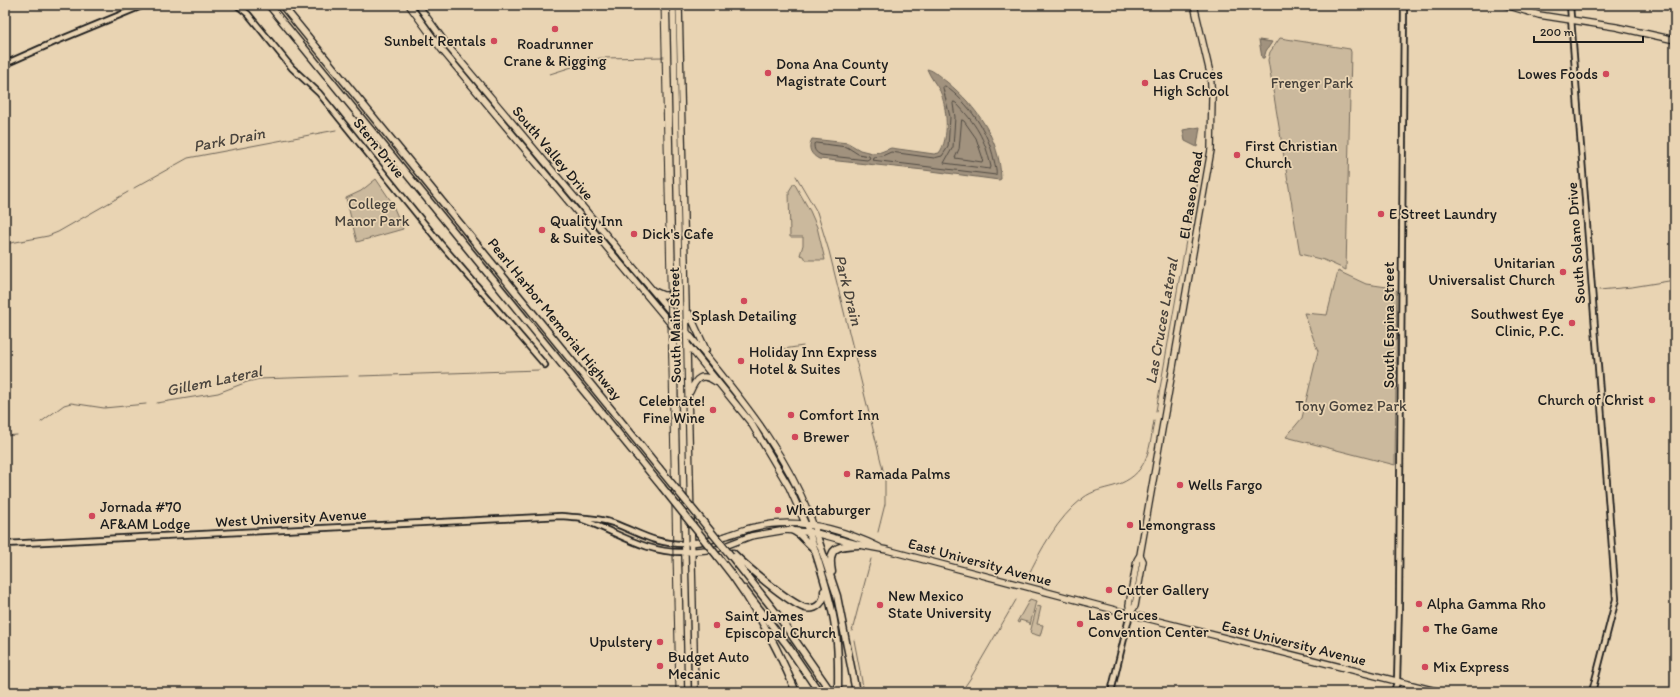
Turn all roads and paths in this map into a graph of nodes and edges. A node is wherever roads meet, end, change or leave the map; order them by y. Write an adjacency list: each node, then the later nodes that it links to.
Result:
1 (144, 5): 15 (street)
2 (237, 5): 24 (street, Stern Drive)
3 (269, 5): 43 (highway, Pearl Harbor Memorial Highway, bridge)
4 (282, 5): 41 (highway, Pearl Harbor Memorial Highway, bridge)
5 (409, 5): 21 (main road, South Valley Drive)
6 (418, 5): 17 (main road, South Valley Drive)
7 (672, 5): 16 (main road, South Main Street)
8 (680, 5): 18 (main road, South Main Street)
9 (1194, 5): 45 (main road, El Paseo Road)
10 (1404, 5): 46 (street, South Espina Street)
11 (1506, 5): 13 (main road)
12 (1570, 5): 13 (street, South Solano Drive)
13 (1572, 19): 14 (main road); 57 (street, South Solano Drive)
14 (1675, 40)
15 (5, 64)
16 (679, 284): 17 (main road); 19 (main road, South Main Street)
17 (652, 290): 19 (main road, South Valley Drive)
18 (687, 306): 20 (main road, South Main Street); 23 (main road)
19 (680, 323): 20 (main road, South Valley Drive); 21 (main road, South Main Street)
20 (687, 332): 22 (main road, South Main Street); 23 (main road, South Valley Drive)
21 (680, 335): 22 (main road, South Valley Drive); 35 (main road, South Main Street)
22 (687, 344): 25 (main road, South Valley Drive); 26 (main road, South Main Street)
23 (713, 363): 29 (main road, South Valley Drive)
24 (544, 365)
25 (723, 387): 26 (main road); 28 (main road, South Valley Drive)
26 (689, 396): 33 (main road, South Main Street)
27 (578, 518): 34 (street, West University Avenue); 35 (street, West University Avenue); 39 (street, West University Avenue)
28 (805, 524): 29 (main road, East University Avenue); 31 (main road, South Valley Drive); 33 (main road, East University Avenue)
29 (813, 526): 32 (main road, South Valley Drive); 38 (main road, East University Avenue)
30 (792, 530): 31 (main road, East University Avenue); 37 (highway); 40 (main road, East University Avenue)
31 (809, 532): 32 (main road, East University Avenue); 37 (highway)
32 (816, 533): 36 (main road, East University Avenue); 44 (highway)
33 (692, 543): 35 (main road, West University Avenue); 40 (main road, South Main Street)
34 (5, 544)
35 (684, 544): 39 (main road, South Main Street)
36 (860, 545): 38 (main road, East University Avenue); 44 (highway)
37 (815, 550): 42 (highway)
38 (887, 550): 45 (main road, East University Avenue)
39 (684, 552): 40 (main road, West University Avenue); 48 (main road, South Main Street)
40 (692, 552): 49 (main road, South Main Street)
41 (732, 554): 42 (highway); 47 (highway, Pearl Harbor Memorial Highway)
42 (822, 575): 52 (highway)
43 (734, 577): 50 (highway); 51 (highway)
44 (836, 596): 53 (highway)
45 (1130, 614): 46 (main road, East University Avenue); 54 (street)
46 (1397, 682): 55 (street, South Espina Street); 56 (main road, East University Avenue)
47 (829, 690)
48 (688, 692)
49 (695, 692)
50 (796, 692)
51 (818, 692)
52 (838, 692)
53 (856, 692)
54 (1111, 692)
55 (1394, 692)
56 (1440, 692)
57 (1592, 692)

